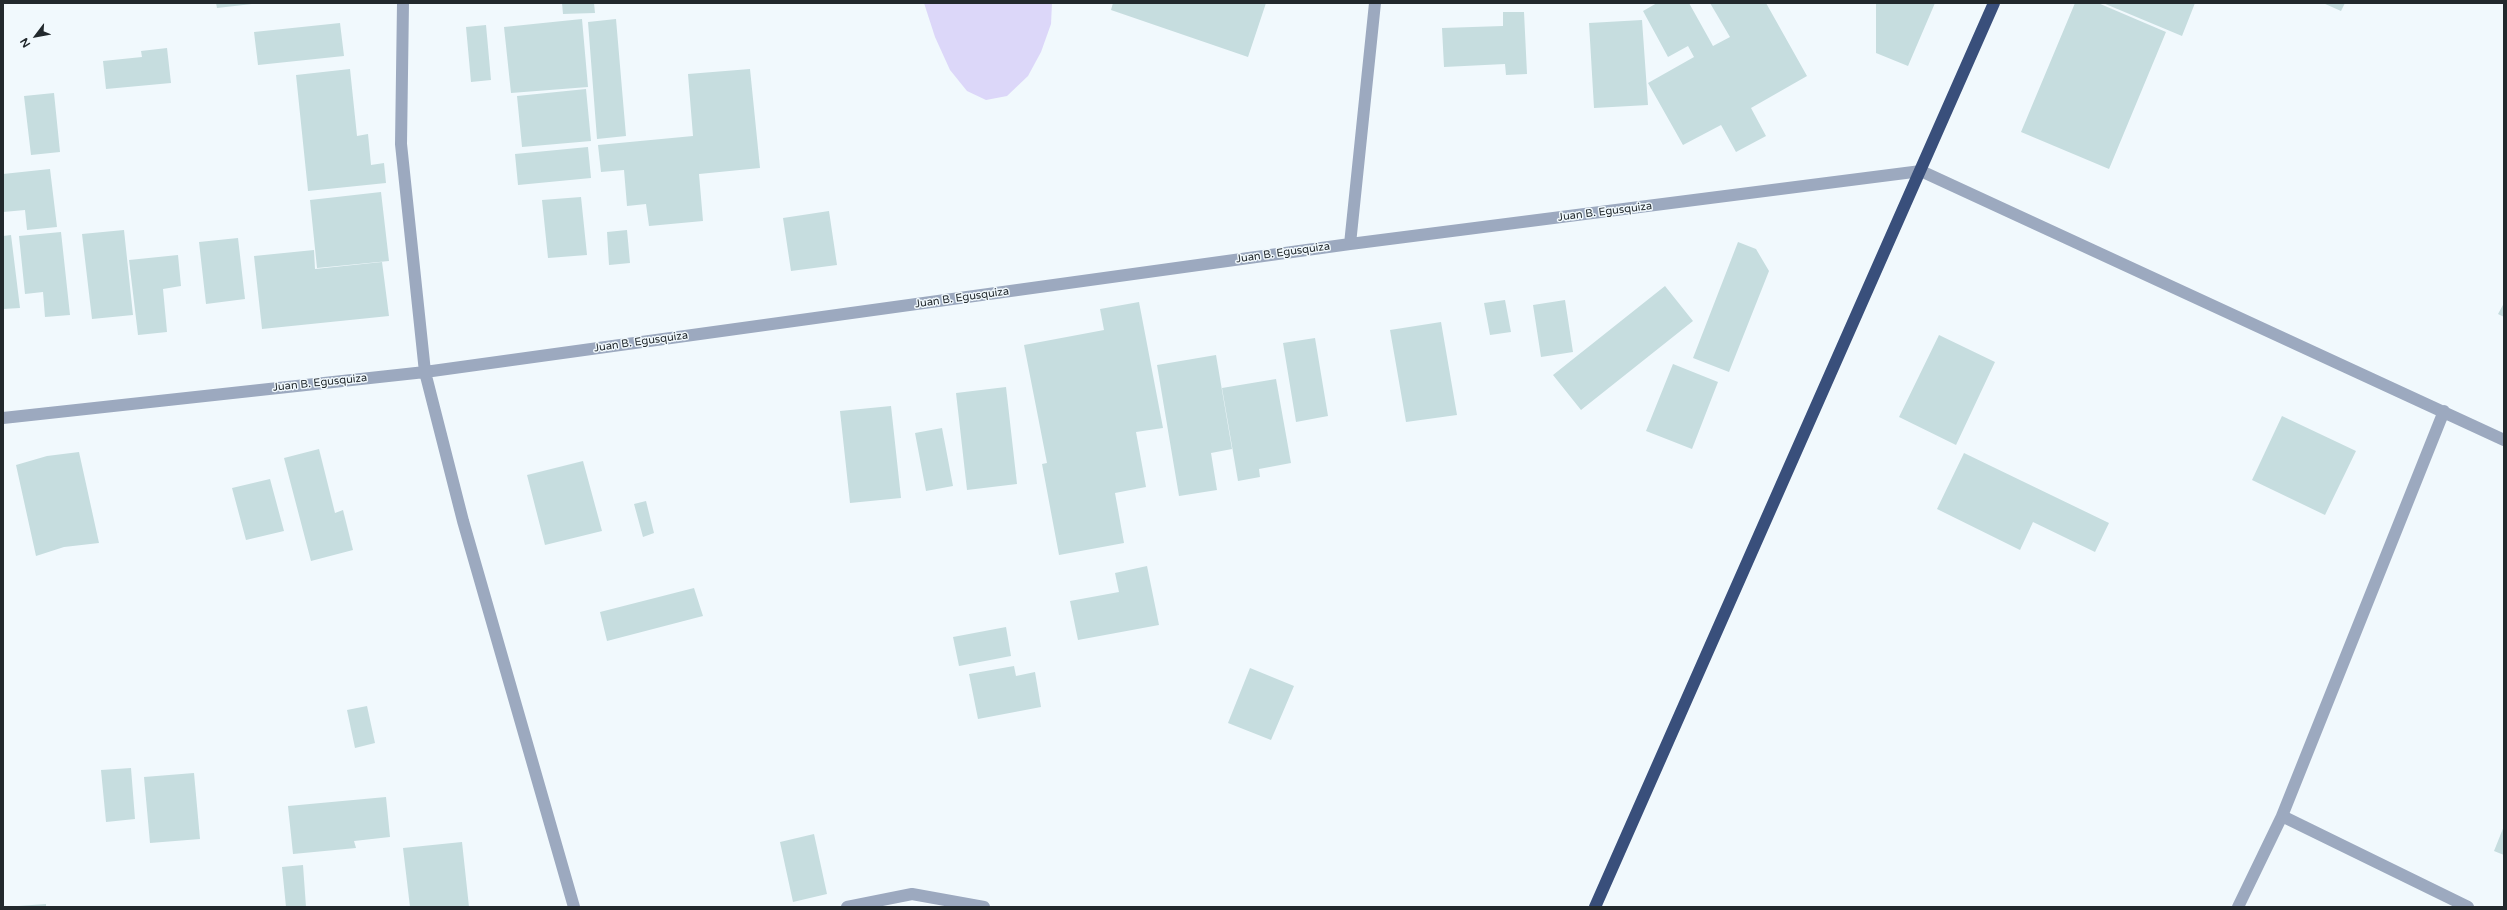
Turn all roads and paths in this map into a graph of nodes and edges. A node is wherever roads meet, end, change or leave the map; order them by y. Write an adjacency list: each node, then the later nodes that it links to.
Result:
1 (403, 3): 6 (street)
2 (1376, 3): 5 (street)
3 (1994, 3): 4 (highway)
4 (1921, 171): 5 (street, Juan B. Egusquiza); 7 (street); 14 (highway)
5 (1350, 244): 6 (street, Juan B. Egusquiza)
6 (425, 372): 8 (street, Juan B. Egusquiza); 11 (street)
7 (2444, 411): 9 (street); 10 (street)
8 (3, 418)
9 (2504, 440)
10 (2282, 816): 15 (street); 16 (street)
11 (574, 907)
12 (847, 907): 13 (street)
13 (984, 907)
14 (1595, 907)
15 (2238, 907)
16 (2468, 907)

